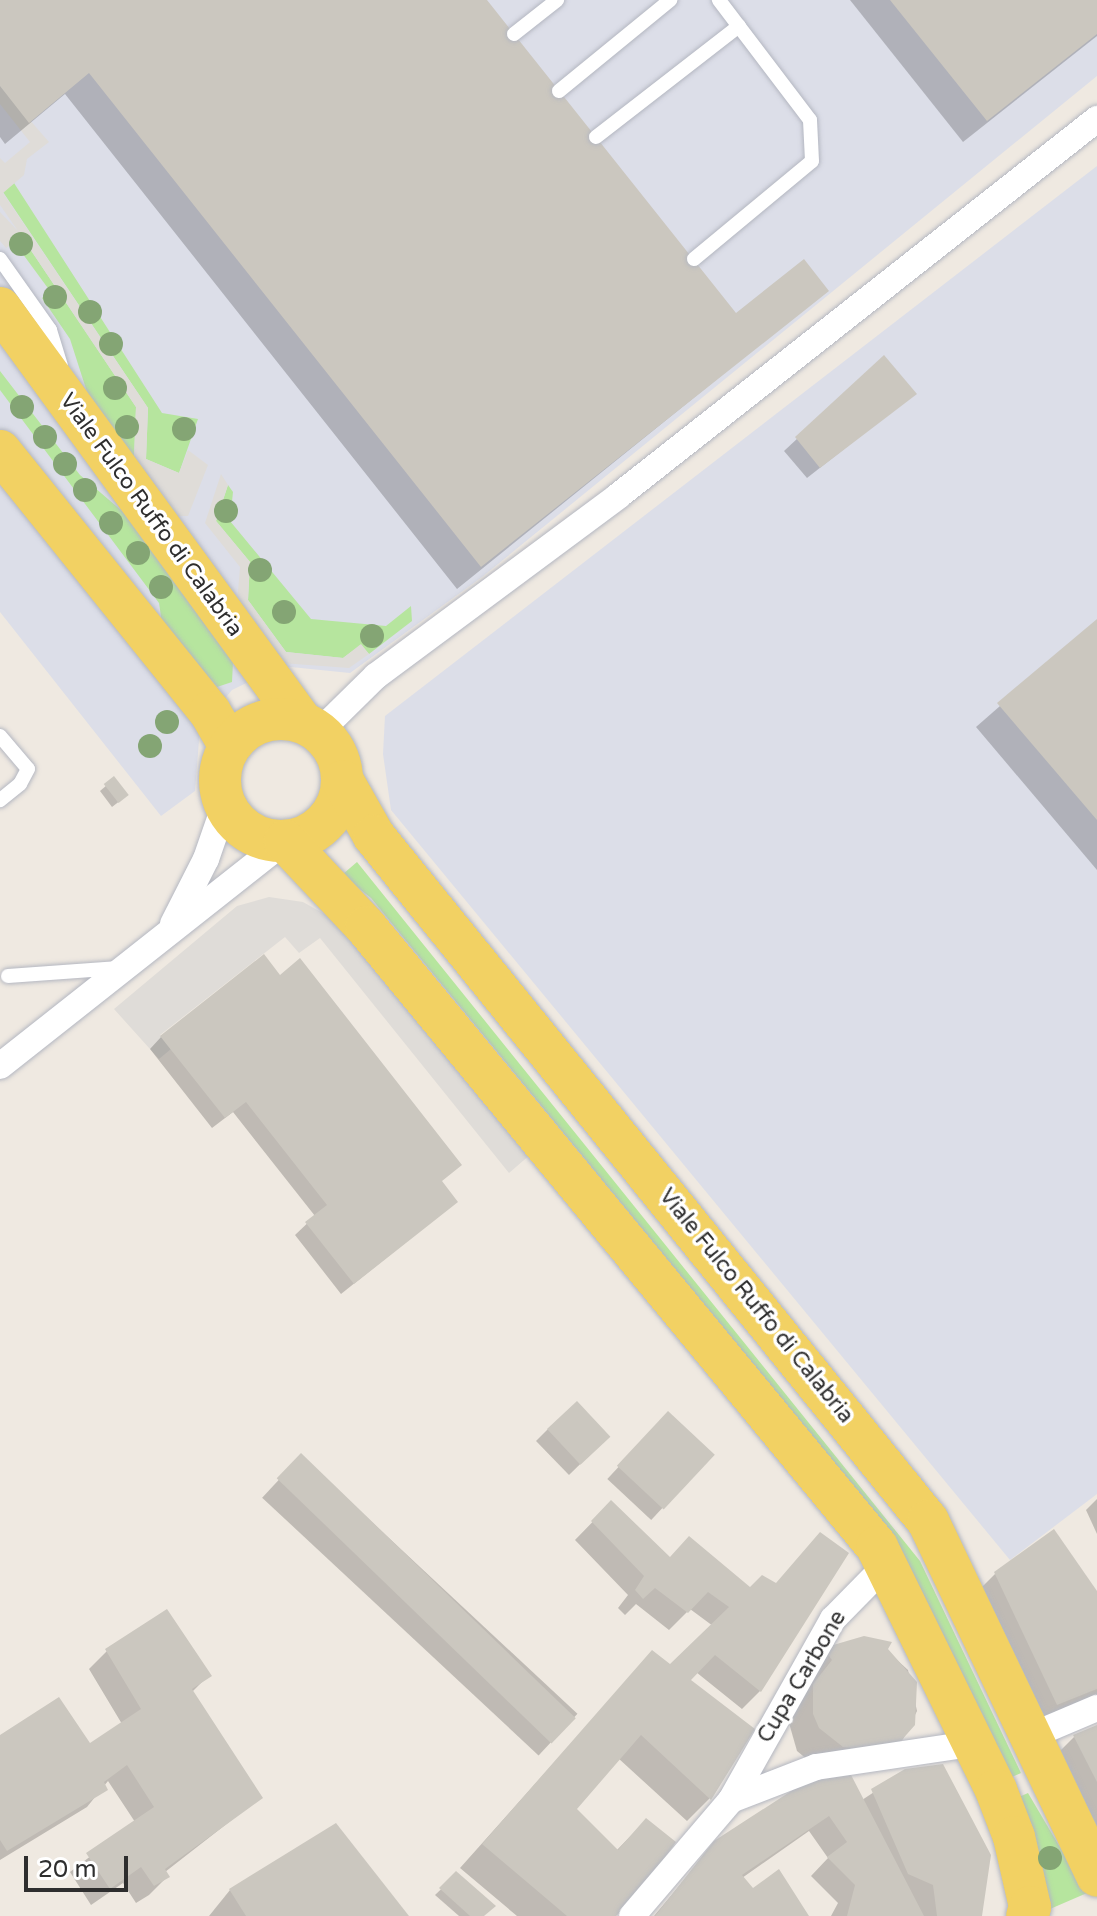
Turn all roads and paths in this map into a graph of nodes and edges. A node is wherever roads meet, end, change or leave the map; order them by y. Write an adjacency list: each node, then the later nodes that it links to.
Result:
1 (557, 0): 5 (lane)
2 (670, 0): 6 (lane)
3 (719, 0): 4 (lane)
4 (739, 26): 8 (lane); 10 (lane)
5 (514, 34)
6 (559, 91)
7 (1097, 119): 14 (street)
8 (596, 137)
9 (0, 259): 12 (lane)
10 (694, 259)
11 (0, 308): 12 (main road, Viale Fulco Ruffo di Calabria)
12 (72, 406): 14 (main road, Viale Fulco Ruffo di Calabria)
13 (0, 451): 16 (main road)
14 (310, 727): 16 (main road); 17 (main road)
15 (0, 736): 18 (lane)
16 (230, 746): 19 (main road)
17 (343, 781): 20 (main road); 27 (main road, Viale Fulco Ruffo di Calabria)
18 (0, 800)
19 (225, 804): 20 (main road); 21 (street)
20 (285, 841): 21 (street); 25 (main road)
21 (169, 931): 22 (street)
22 (126, 967): 23 (lane); 24 (street)
23 (8, 976)
24 (0, 1066)
25 (887, 1564): 28 (main road); 29 (street, Cupa Carbone)
26 (1097, 1708): 27 (street)
27 (1031, 1736): 30 (main road, Viale Fulco Ruffo di Calabria)
28 (976, 1743): 29 (street, Cupa Carbone); 32 (main road)
29 (731, 1800): 31 (street, Cupa Carbone)
30 (1097, 1876)
31 (632, 1916)
32 (1027, 1916)

